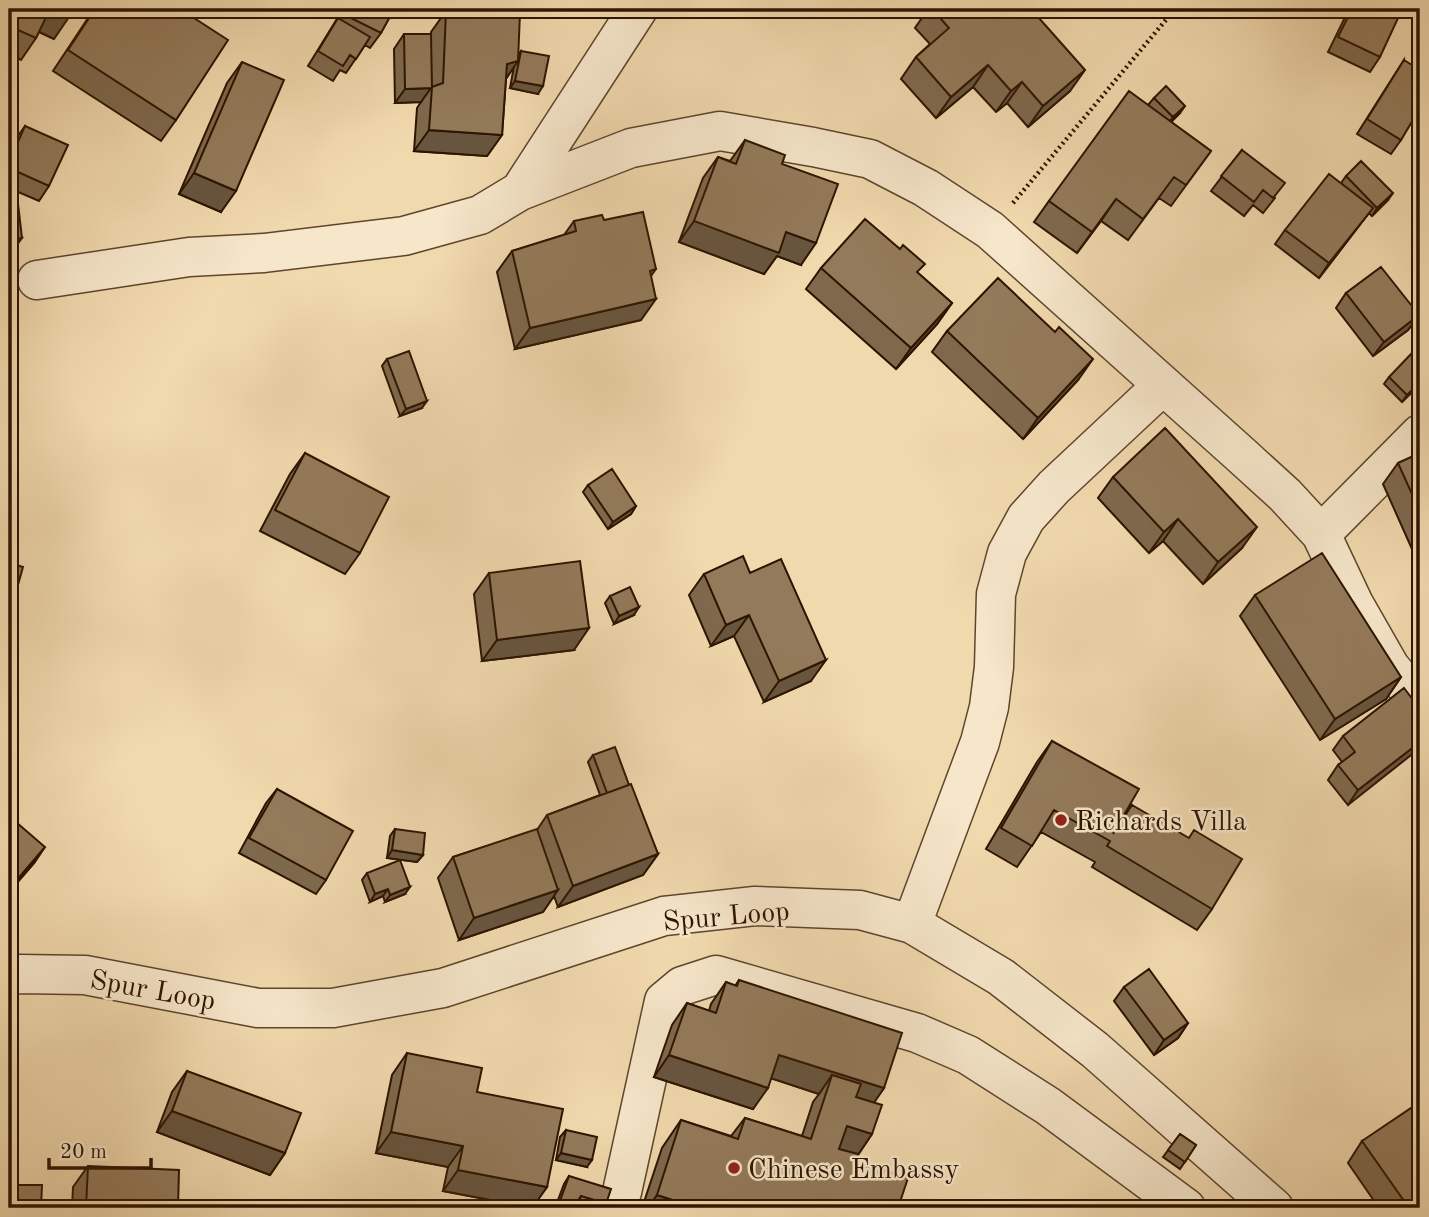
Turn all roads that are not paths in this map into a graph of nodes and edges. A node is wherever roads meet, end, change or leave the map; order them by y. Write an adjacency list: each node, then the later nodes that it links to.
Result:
1 (638, 9): 2 (street)
2 (520, 191): 3 (street); 4 (street)
3 (37, 280)
4 (1162, 386): 6 (street); 8 (street)
5 (1420, 434): 6 (street)
6 (1321, 534): 7 (street)
7 (1420, 704)
8 (912, 924): 9 (street, Spur Loop); 12 (street, Spur Loop)
9 (9, 976)
10 (622, 1192): 11 (street)
11 (1186, 1208)
12 (1274, 1208)

